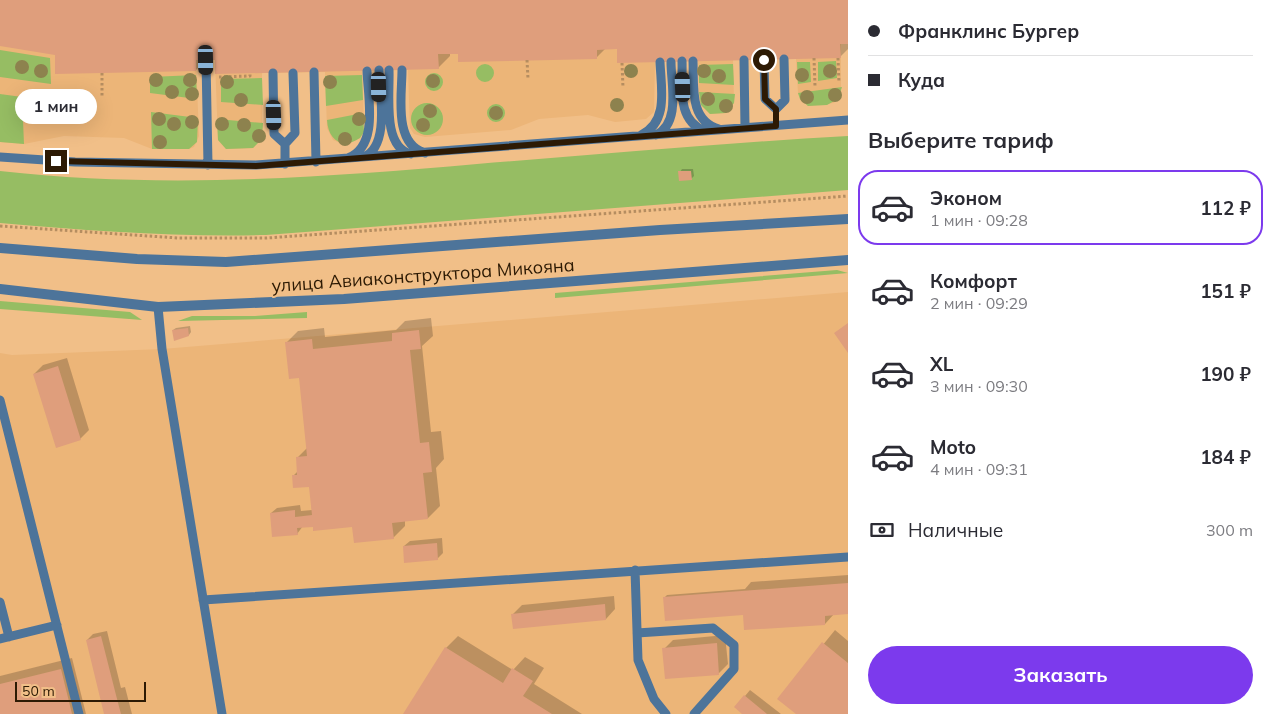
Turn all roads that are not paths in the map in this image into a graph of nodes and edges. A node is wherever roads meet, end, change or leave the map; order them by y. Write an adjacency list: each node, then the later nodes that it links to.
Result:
1 (784, 59): 16 (lane)
2 (206, 60): 32 (lane)
3 (744, 60): 19 (lane)
4 (764, 60): 16 (lane)
5 (693, 61): 20 (lane)
6 (660, 62): 23 (lane)
7 (671, 62): 22 (lane)
8 (682, 62): 21 (lane)
9 (379, 70): 28 (lane)
10 (389, 70): 26 (lane)
11 (402, 70): 25 (lane)
12 (367, 71): 29 (lane)
13 (293, 72): 24 (lane)
14 (314, 72): 30 (lane)
15 (273, 73): 24 (lane)
16 (776, 109): 18 (lane)
17 (848, 120): 18 (lane)
18 (776, 126): 19 (lane)
19 (745, 128): 20 (lane)
20 (726, 130): 21 (lane)
21 (710, 131): 22 (lane)
22 (650, 136): 23 (lane)
23 (634, 137): 25 (lane)
24 (285, 144): 31 (lane)
25 (432, 153): 26 (lane)
26 (416, 154): 28 (lane)
27 (0, 157): 32 (lane)
28 (355, 159): 29 (lane)
29 (339, 160): 30 (lane)
30 (316, 162): 31 (lane)
31 (285, 164): 32 (lane)
32 (208, 165)
33 (848, 219): 34 (street, улица Авиаконструктора Микояна)
34 (0, 248)
35 (848, 260): 37 (street, улица Авиаконструктора Микояна)
36 (0, 289): 37 (street, улица Авиаконструктора Микояна)
37 (158, 306): 41 (lane)
38 (0, 400): 43 (lane)
39 (848, 557): 40 (lane)
40 (635, 570): 41 (lane); 44 (lane)
41 (202, 600): 47 (lane)
42 (0, 602): 45 (lane)
43 (57, 625): 45 (lane); 46 (lane)
44 (637, 632): 48 (lane); 49 (lane)
45 (5, 638)
46 (79, 714)
47 (222, 714)
48 (666, 714)
49 (694, 714)

